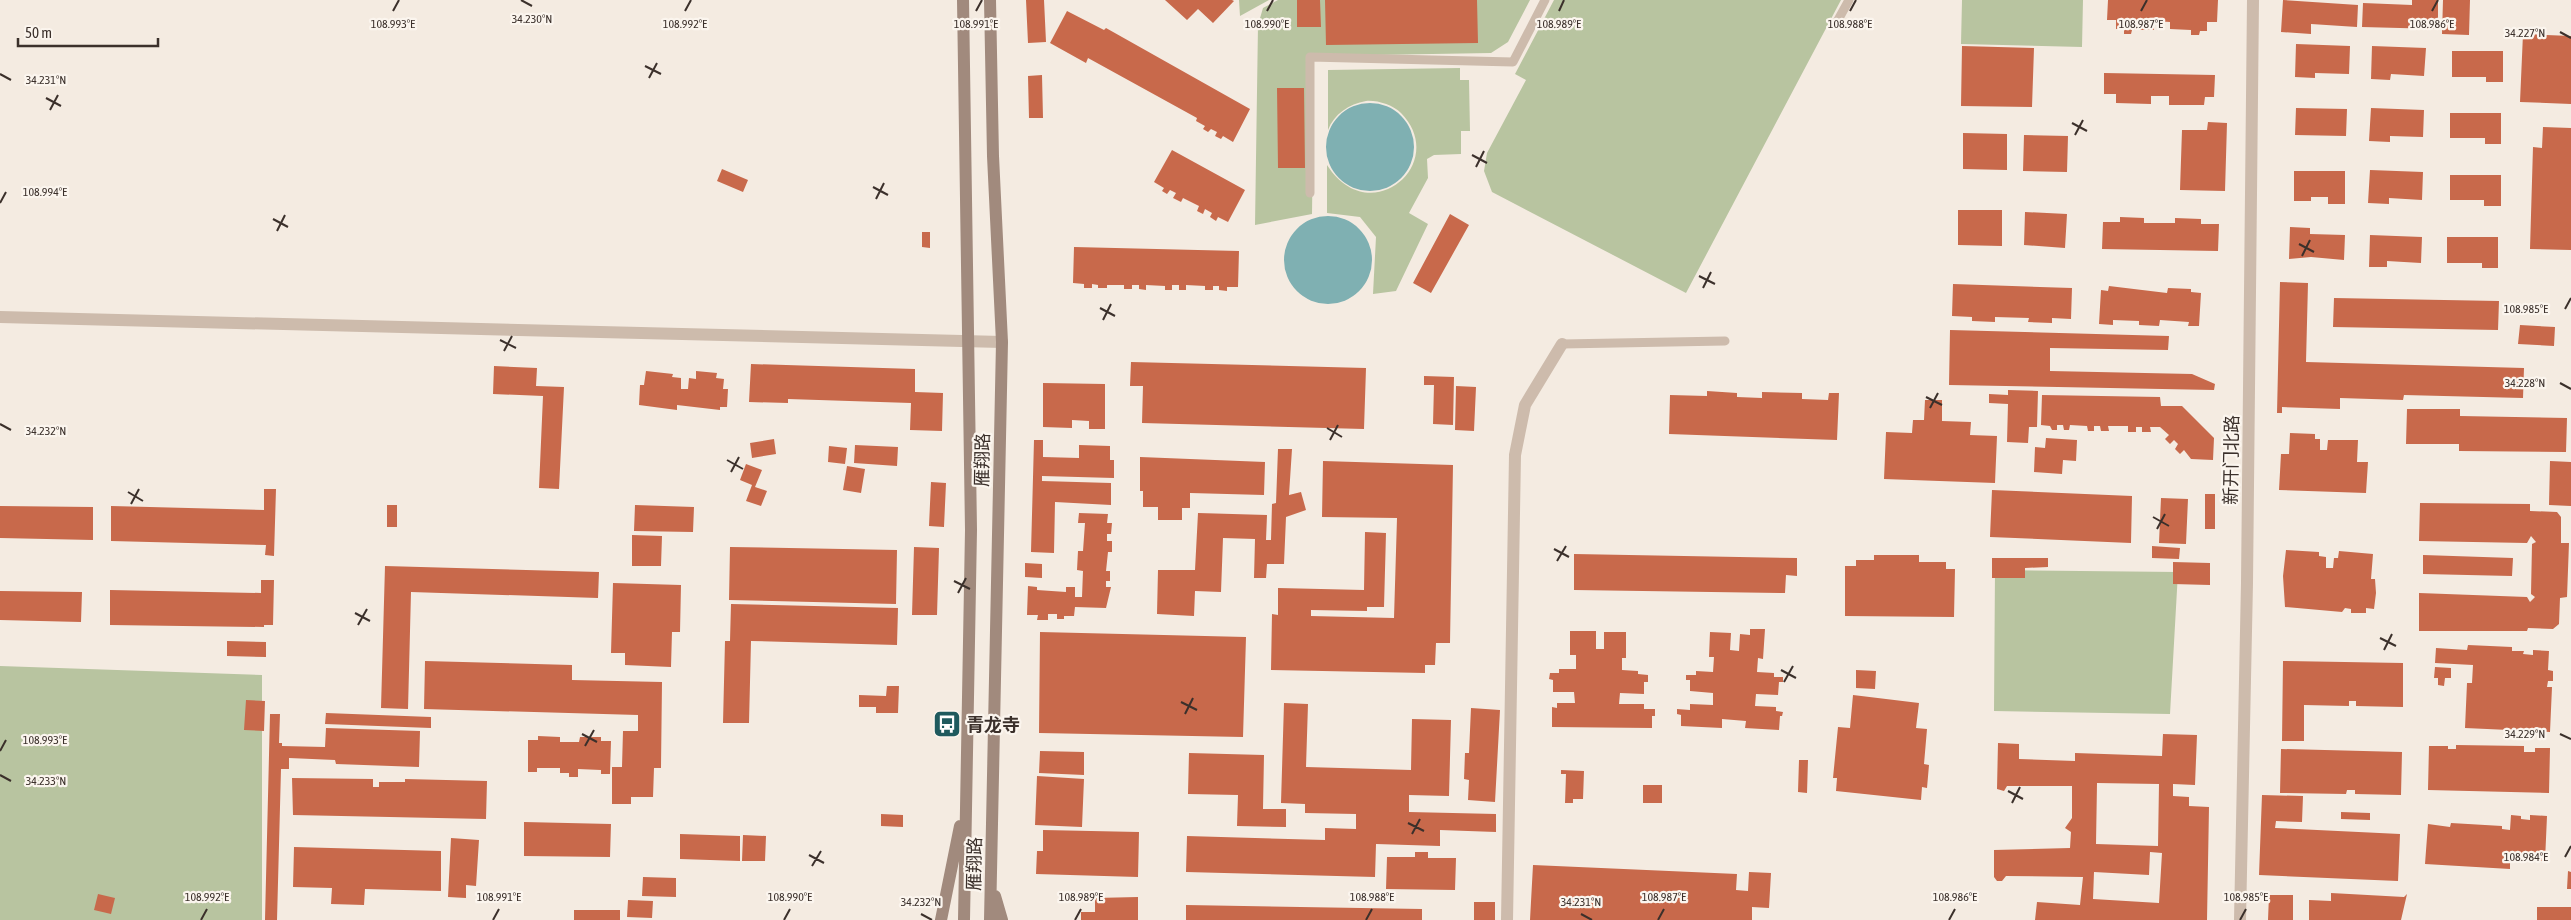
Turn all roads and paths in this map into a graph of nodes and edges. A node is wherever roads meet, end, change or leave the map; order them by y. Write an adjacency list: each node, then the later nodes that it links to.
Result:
1 (963, 0): 9 (main road, 雁翔路)
2 (990, 0): 11 (main road, 雁翔路)
3 (1546, 0): 7 (lane)
4 (1849, 0): 6 (lane)
5 (2253, 0): 20 (street, 新开门北路)
6 (1838, 20)
7 (1310, 193)
8 (0, 317): 9 (street)
9 (970, 340): 11 (street); 13 (main road, 雁翔路)
10 (1725, 341): 12 (lane)
11 (1002, 342): 14 (main road, 雁翔路)
12 (1562, 344): 19 (street)
13 (967, 787): 15 (main road); 16 (main road, 雁翔路)
14 (991, 880): 17 (main road, 雁翔路); 18 (main road)
15 (941, 920)
16 (964, 920)
17 (990, 920)
18 (1002, 920)
19 (1508, 920)
20 (2240, 920)

